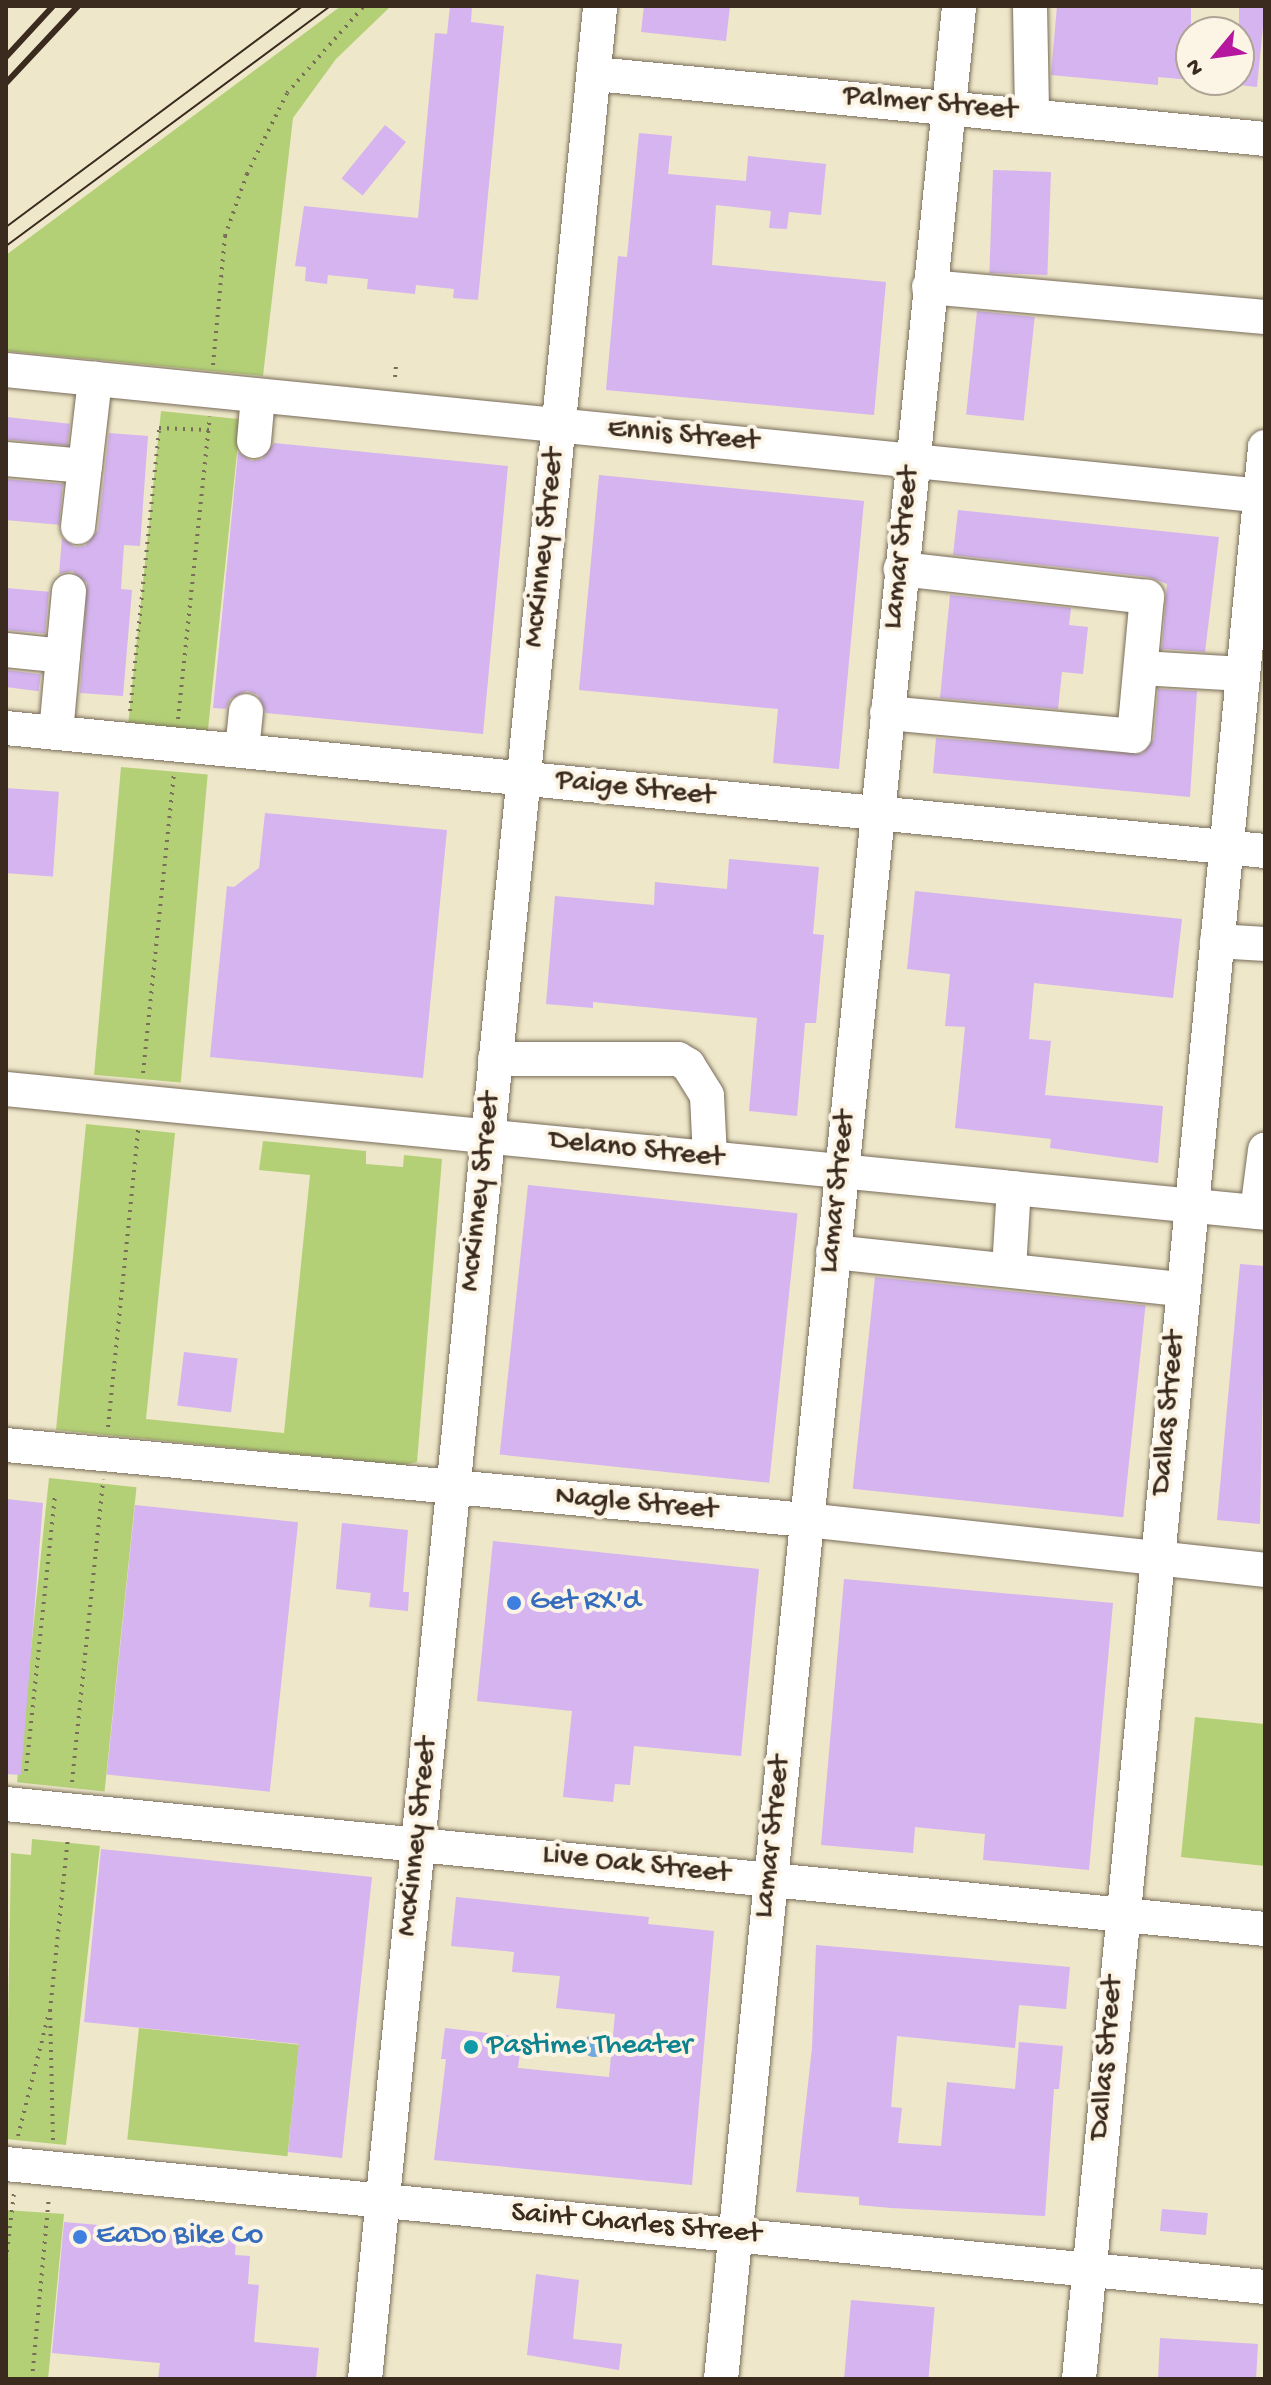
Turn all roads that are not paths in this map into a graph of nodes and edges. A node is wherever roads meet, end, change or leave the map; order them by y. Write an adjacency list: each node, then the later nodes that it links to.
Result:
1 (600, 6): 4 (street, McKinney Street)
2 (959, 6): 5 (street, Lamar Street)
3 (1030, 6): 6 (street)
4 (595, 74): 5 (street, Palmer Street); 13 (street, McKinney Street)
5 (947, 106): 6 (street, Palmer Street); 8 (street, Lamar Street)
6 (1032, 115): 7 (street, Palmer Street)
7 (1265, 139)
8 (929, 287): 9 (street); 16 (street, Lamar Street)
9 (1265, 317)
10 (6, 370): 11 (street, Ennis Street)
11 (95, 379): 12 (street, Ennis Street); 18 (street)
12 (258, 396): 13 (street, Ennis Street); 14 (street)
13 (558, 425): 16 (street, Ennis Street); 32 (street, McKinney Street)
14 (254, 441)
15 (1265, 447): 19 (street, Dallas Street)
16 (912, 458): 19 (street, Ennis Street); 21 (street, Lamar Street)
17 (6, 459): 18 (street)
18 (85, 466): 20 (street)
19 (1263, 496): 26 (street, Dallas Street)
20 (78, 527)
21 (901, 569): 25 (street); 28 (street, Lamar Street)
22 (69, 591): 24 (street)
23 (6, 650): 24 (street)
24 (63, 656): 30 (street)
25 (1141, 668): 26 (street); 28 (street)
26 (1243, 674): 34 (street, Dallas Street)
27 (246, 711): 31 (street)
28 (887, 713): 33 (street, Lamar Street)
29 (6, 728): 30 (street, Paige Street)
30 (56, 733): 31 (street, Paige Street)
31 (242, 751): 32 (street, Paige Street)
32 (524, 779): 33 (street, Paige Street); 38 (street, McKinney Street)
33 (877, 813): 34 (street, Paige Street); 43 (street, Lamar Street)
34 (1226, 847): 35 (street, Paige Street); 36 (street, Dallas Street)
35 (1265, 851)
36 (1217, 941): 37 (street); 45 (street, Dallas Street)
37 (1265, 944)
38 (495, 1059): 40 (street, McKinney Street); 42 (street)
39 (6, 1089): 40 (street, Delano Street)
40 (488, 1136): 42 (street, Delano Street); 51 (street, McKinney Street)
41 (1265, 1150): 46 (street)
42 (710, 1158): 43 (street, Delano Street)
43 (841, 1171): 44 (street, Delano Street); 47 (street, Lamar Street)
44 (1014, 1188): 45 (street, Delano Street); 48 (street)
45 (1189, 1206): 46 (street, Delano Street); 49 (street, Dallas Street)
46 (1261, 1212)
47 (833, 1252): 48 (street); 52 (street, Lamar Street)
48 (1009, 1269): 49 (street)
49 (1181, 1289): 53 (street, Dallas Street)
50 (6, 1445): 51 (street, Nagle Street)
51 (453, 1488): 52 (street, Nagle Street); 56 (street, McKinney Street)
52 (806, 1520): 53 (street, Nagle Street); 57 (street, Lamar Street)
53 (1156, 1559): 54 (street, Nagle Street); 58 (street, Dallas Street)
54 (1265, 1570)
55 (6, 1804): 56 (street, Live Oak Street)
56 (418, 1845): 57 (street, Live Oak Street); 61 (street, McKinney Street)
57 (770, 1880): 58 (street, Live Oak Street); 62 (street, Lamar Street)
58 (1121, 1915): 59 (street, Live Oak Street); 63 (street, Dallas Street)
59 (1265, 1929)
60 (12, 2152): 61 (street, Saint Charles Street)
61 (383, 2202): 62 (street, Saint Charles Street); 65 (street, McKinney Street)
62 (735, 2234): 63 (street, Saint Charles Street); 66 (street, Lamar Street)
63 (1089, 2269): 64 (street, Saint Charles Street); 67 (street, Dallas Street)
64 (1265, 2287)
65 (365, 2379)
66 (721, 2379)
67 (1079, 2379)

